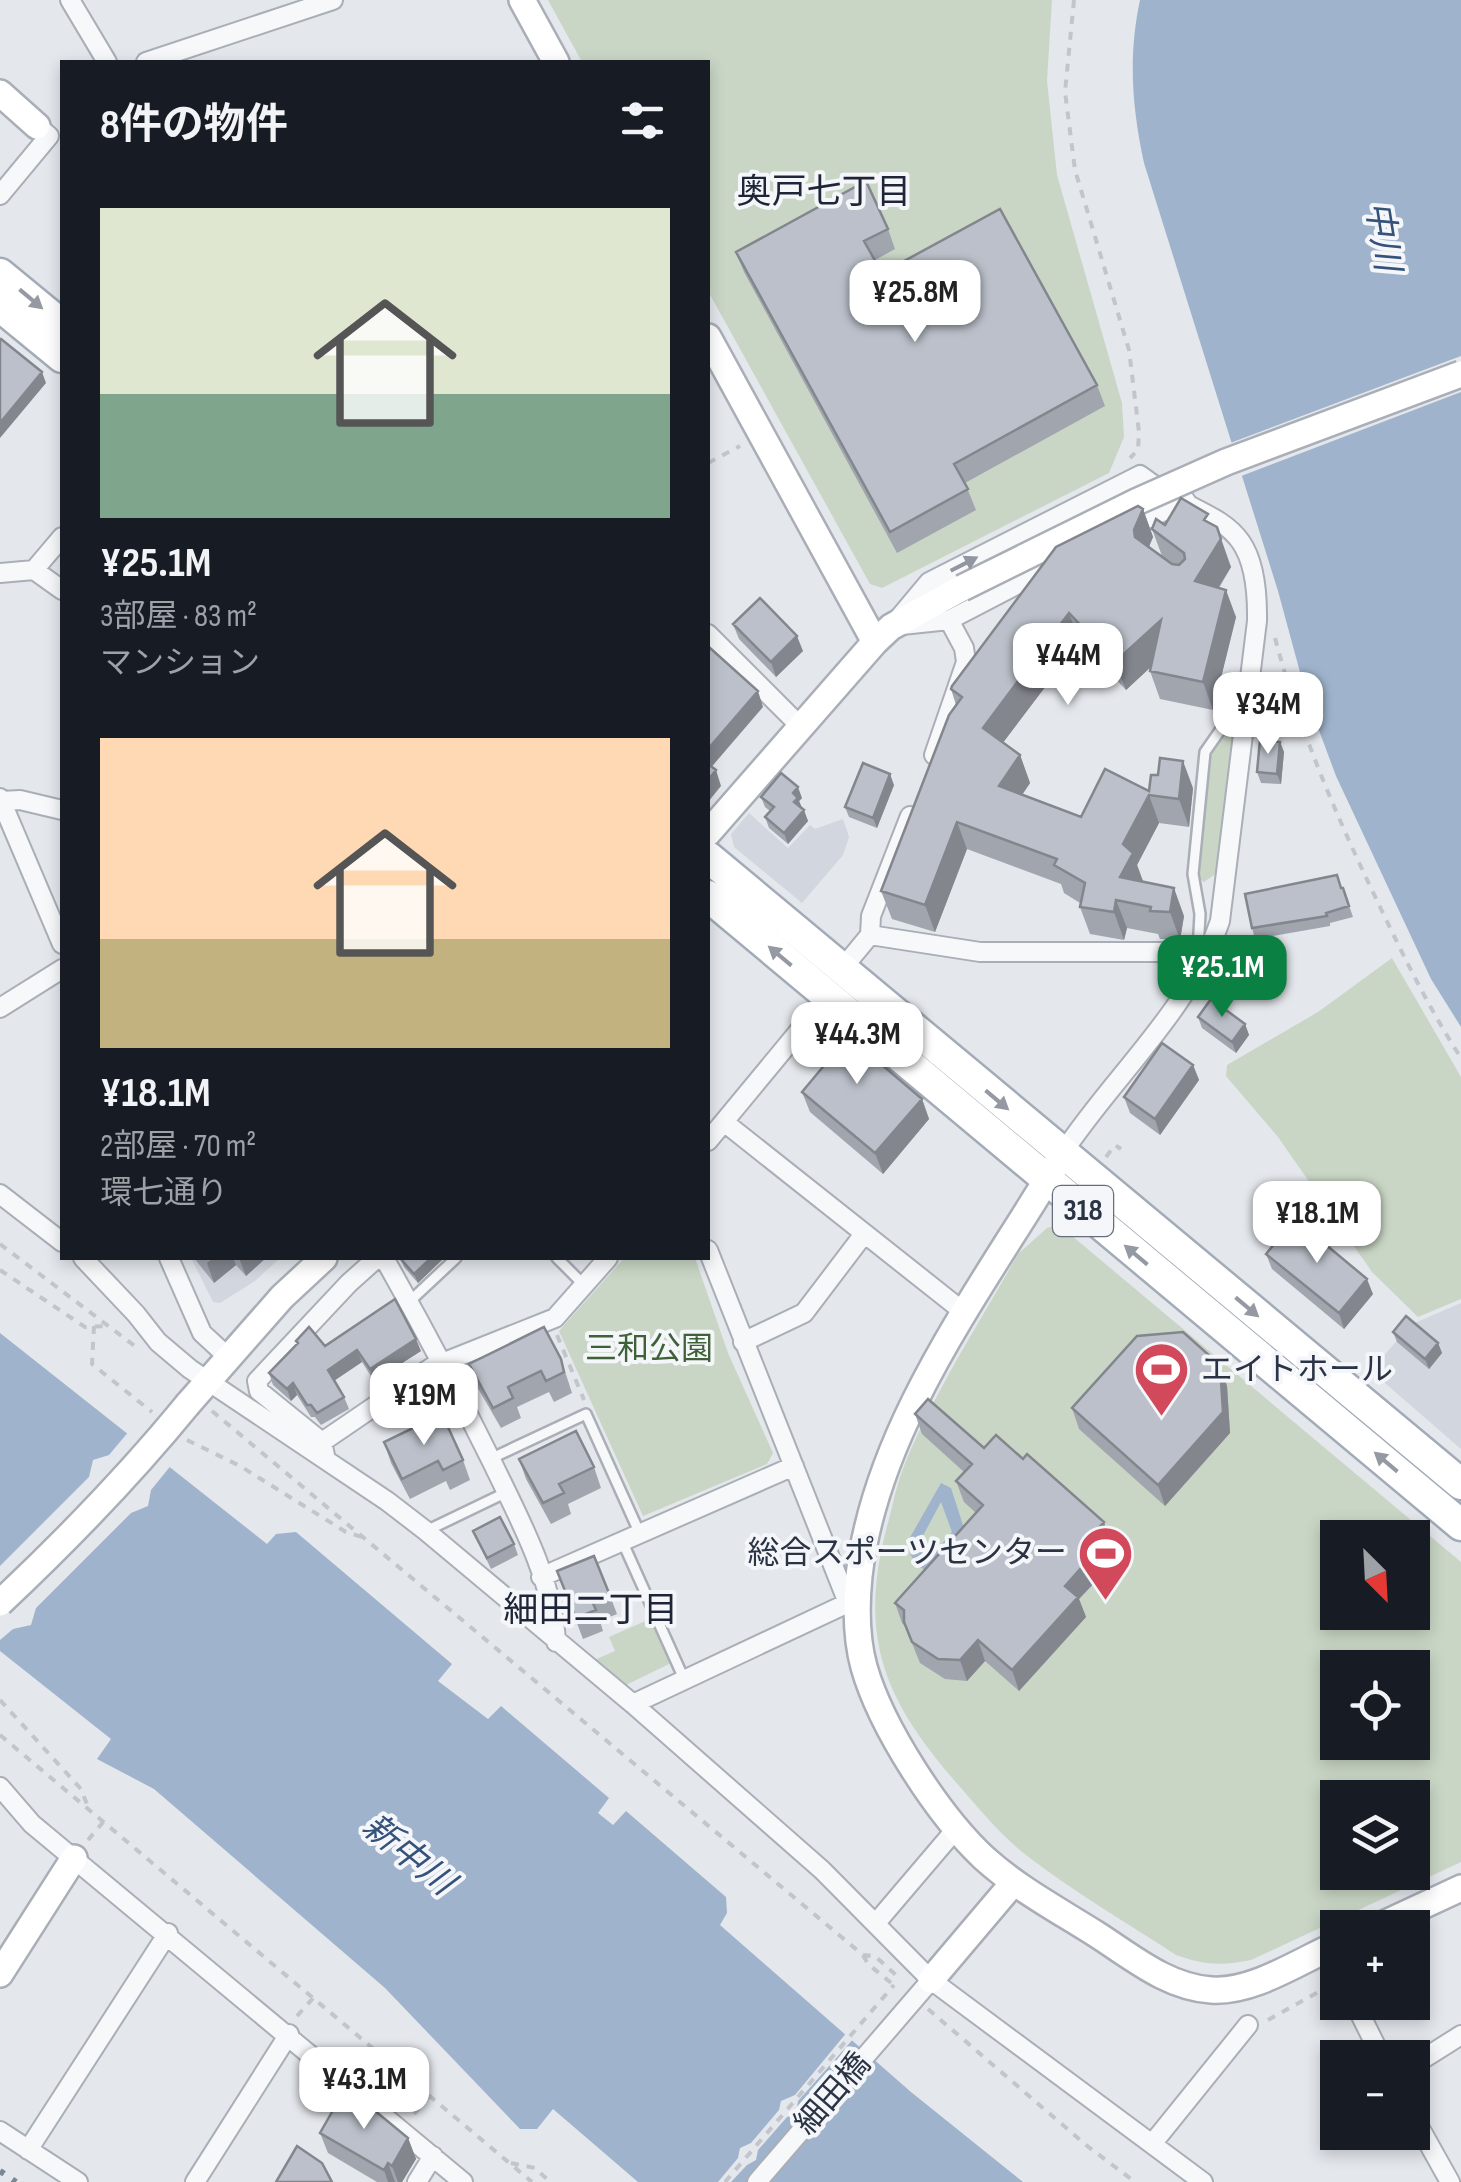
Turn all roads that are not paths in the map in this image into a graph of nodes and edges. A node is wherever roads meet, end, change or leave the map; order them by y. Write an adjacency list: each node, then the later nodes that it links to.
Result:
1 (70, 0): 4 (street)
2 (333, 0): 5 (street)
3 (522, 0): 6 (street)
4 (106, 60)
5 (152, 60)
6 (555, 60)
7 (0, 93): 8 (street)
8 (50, 128): 9 (street)
9 (0, 194)
10 (0, 274): 12 (main road, one-way to 12)
11 (0, 306): 14 (main road)
12 (60, 323)
13 (710, 346): 16 (street)
14 (60, 355)
15 (1461, 374): 27 (street, bridge)
16 (717, 376): 27 (street)
17 (1186, 501): 18 (street); 27 (street, one-way to 17); 29 (street)
18 (1158, 514): 19 (lane); 21 (street)
19 (1164, 532)
20 (60, 539): 23 (street)
21 (1106, 539)
22 (1071, 557): 26 (street)
23 (34, 570): 24 (street); 25 (street)
24 (0, 573)
25 (60, 589)
26 (948, 620): 27 (street); 36 (street)
27 (883, 635): 30 (street)
28 (710, 636): 30 (street)
29 (1246, 694): 38 (street); 38 (lane)
30 (800, 726): 33 (street)
31 (1, 800): 32 (street); 37 (street)
32 (60, 810)
33 (710, 831)
34 (710, 859): 40 (main road, 318)
35 (710, 897): 40 (main road, 318, one-way to 35)
36 (870, 935): 38 (street); 40 (street)
37 (60, 939)
38 (1204, 952): 44 (street)
39 (60, 969): 41 (street)
40 (835, 983): 42 (street); 44 (main road, 318)
41 (0, 1008)
42 (724, 1122): 43 (street); 46 (street)
43 (710, 1139)
44 (1054, 1167): 59 (street); 67 (main road, 318, one-way to 67); 69 (main road, 318, one-way to 44)
45 (0, 1194): 47 (street)
46 (864, 1234): 59 (street); 60 (street)
47 (60, 1240)
48 (710, 1255): 60 (street)
49 (85, 1260): 63 (street)
50 (169, 1260): 61 (street)
51 (322, 1260): 61 (street)
52 (378, 1260): 64 (street)
53 (382, 1260): 58 (street)
54 (454, 1260): 58 (lane)
55 (559, 1260): 57 (lane)
56 (606, 1260): 57 (street)
57 (584, 1286): 62 (street)
58 (409, 1302): 62 (street)
59 (965, 1312): 74 (street)
60 (743, 1342): 66 (street)
61 (228, 1356): 63 (street)
62 (443, 1363): 64 (street); 65 (street)
63 (196, 1394): 64 (street); 73 (street, bridge)
64 (324, 1451): 70 (street)
65 (490, 1459): 68 (street); 71 (lane)
66 (794, 1466): 71 (street); 74 (street)
67 (1461, 1484)
68 (507, 1492): 70 (lane); 72 (street)
69 (1461, 1525)
70 (426, 1531): 75 (street)
71 (632, 1539): 72 (street); 76 (lane)
72 (541, 1577): 75 (street)
73 (0, 1603)
74 (853, 1603): 76 (street); 79 (street)
75 (556, 1642): 77 (street)
76 (684, 1680): 77 (street)
77 (633, 1704): 84 (street)
78 (0, 1787): 80 (street)
79 (956, 1829): 81 (street); 84 (street)
80 (79, 1852): 85 (street); 87 (street)
81 (1014, 1882): 86 (street); 88 (street)
82 (1461, 1888): 83 (street)
83 (1414, 1910)
84 (876, 1923): 88 (street)
85 (168, 1934): 90 (street); 96 (street)
86 (1320, 1952)
87 (0, 1974)
88 (918, 1993): 94 (street); 102 (street, 細田橋)
89 (1248, 2025): 94 (street)
90 (291, 2028): 97 (street); 99 (street)
91 (1461, 2035): 92 (street)
92 (1430, 2055)
93 (0, 2131): 96 (street)
94 (1152, 2144): 103 (street)
95 (1430, 2146): 104 (street)
96 (28, 2150): 98 (street)
97 (433, 2156): 100 (street); 101 (street)
98 (78, 2182)
99 (195, 2182)
100 (418, 2182)
101 (463, 2182)
102 (756, 2182)
103 (1203, 2182)
104 (1450, 2182)

